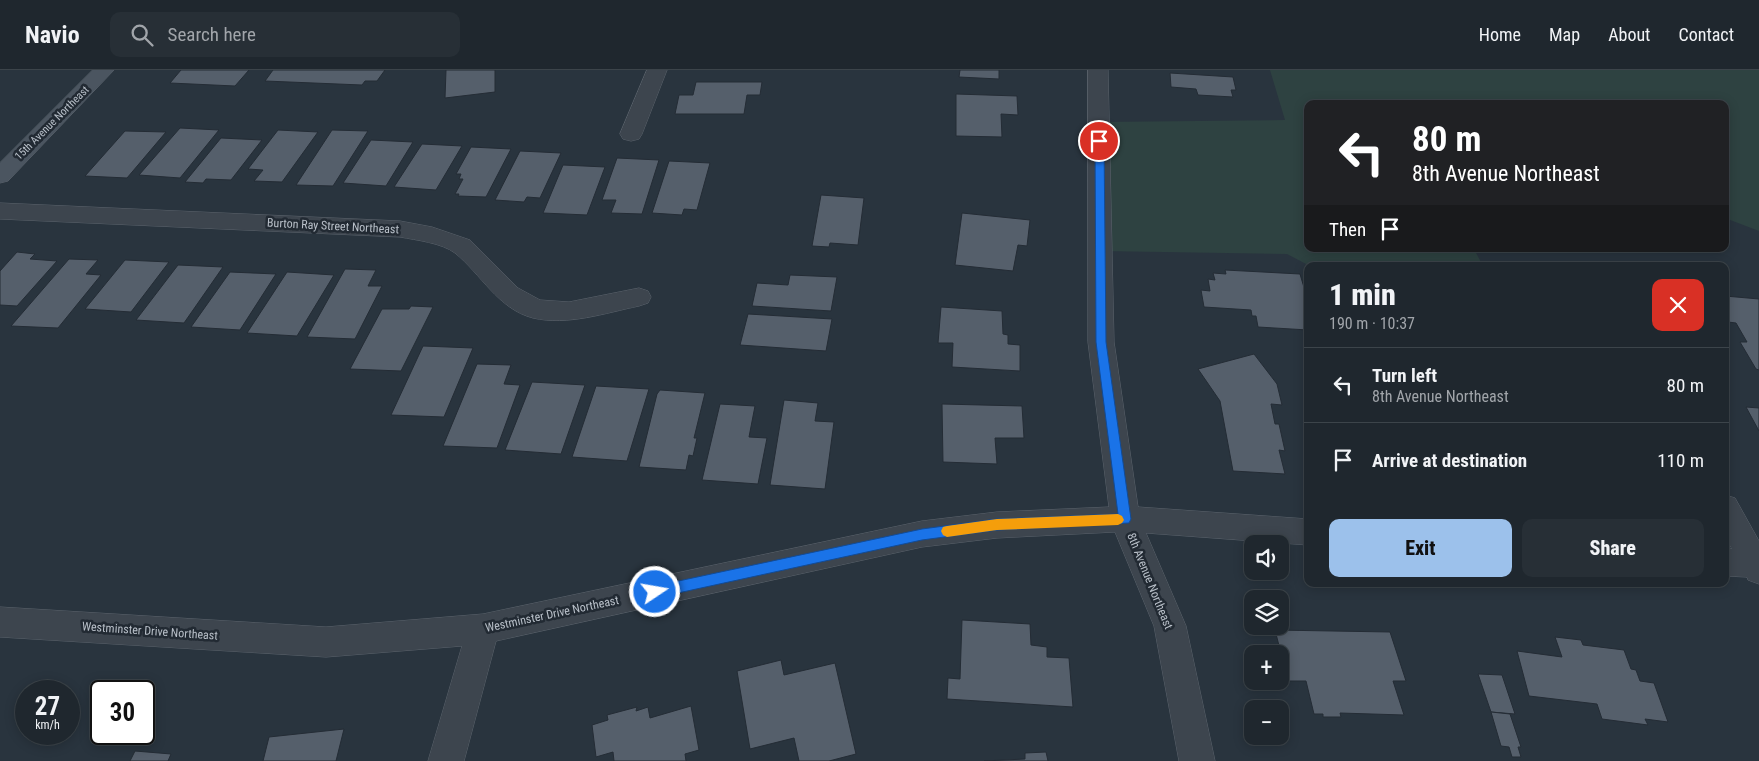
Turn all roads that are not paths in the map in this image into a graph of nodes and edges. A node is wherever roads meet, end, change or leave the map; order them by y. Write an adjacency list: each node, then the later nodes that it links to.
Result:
1 (104, 70): 5 (street, 15th Avenue Northeast)
2 (657, 70): 4 (street)
3 (1098, 70): 9 (street, 8th Avenue Northeast)
4 (632, 134)
5 (0, 176)
6 (0, 210): 7 (street, Burton Ray Street Northeast)
7 (639, 297)
8 (1729, 514): 12 (street)
9 (1125, 519): 10 (street, Westminster Drive Northeast); 14 (street, Westminster Drive Northeast); 16 (street, 8th Avenue Northeast)
10 (1304, 532)
11 (1729, 563): 12 (street)
12 (1757, 567)
13 (0, 622): 14 (street, Westminster Drive Northeast)
14 (483, 629): 15 (street)
15 (446, 761)
16 (1197, 761)

